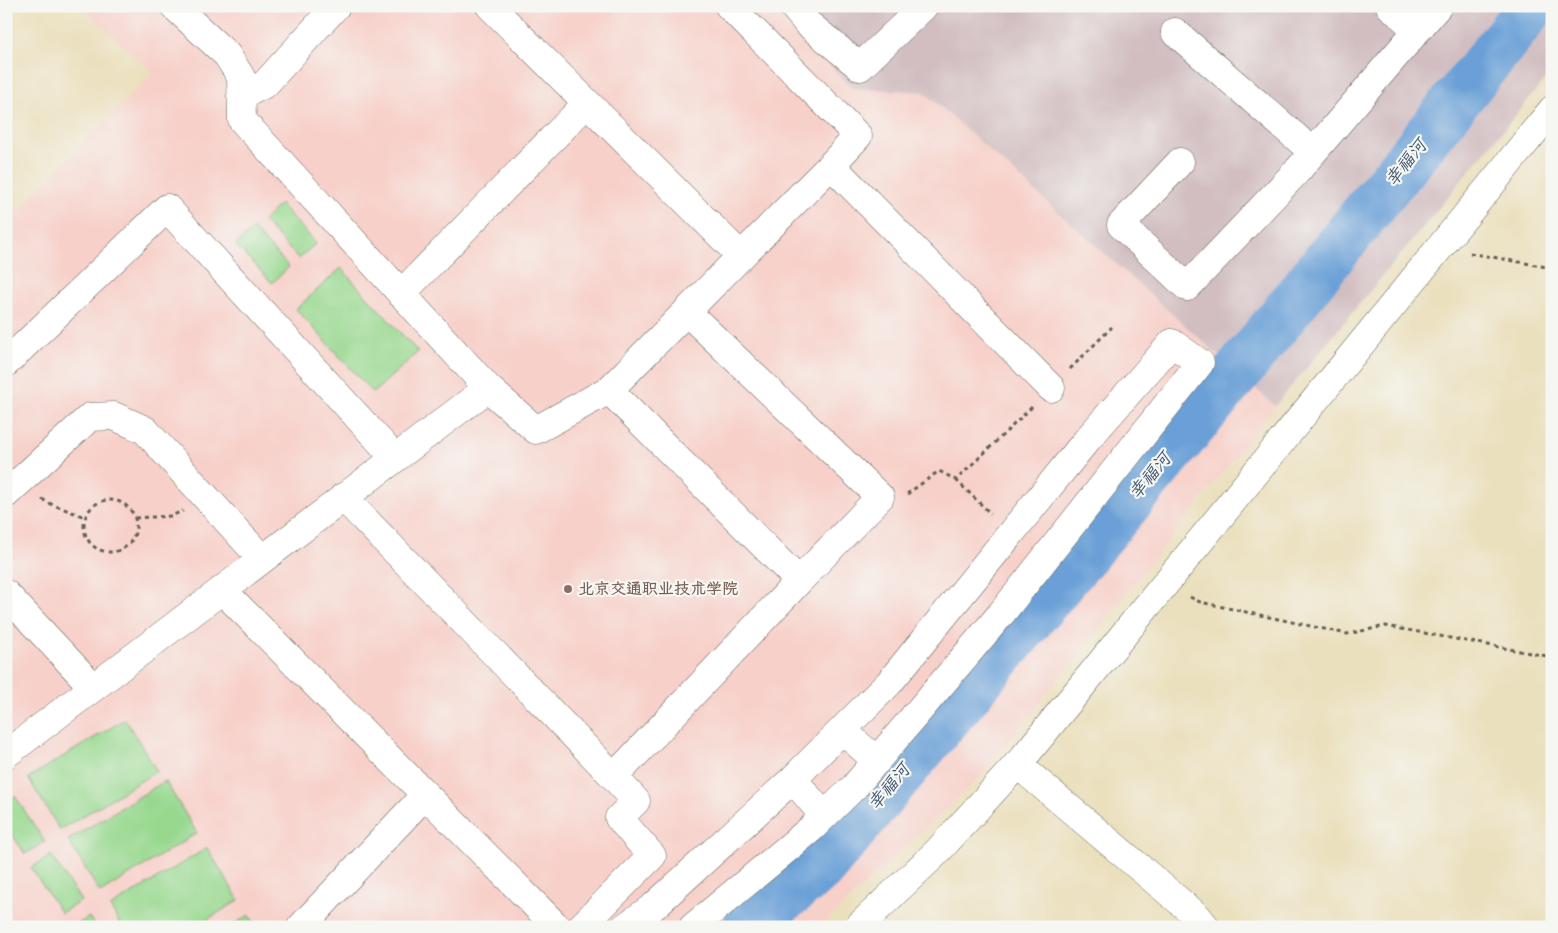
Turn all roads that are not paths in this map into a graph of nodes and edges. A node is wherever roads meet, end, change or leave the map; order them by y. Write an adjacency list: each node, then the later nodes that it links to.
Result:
1 (174, 6): 11 (street)
2 (336, 6): 11 (street)
3 (490, 6): 12 (street)
4 (729, 6): 16 (street)
5 (793, 6): 6 (street)
6 (924, 6)
7 (1390, 6): 9 (street)
8 (1438, 6): 9 (street)
9 (1417, 30): 14 (street)
10 (1175, 32): 14 (street)
11 (241, 96): 18 (street)
12 (587, 103): 17 (street); 18 (street)
13 (1552, 110): 41 (street)
14 (1305, 161): 15 (street)
15 (1180, 162)
16 (831, 165): 17 (street); 22 (street)
17 (741, 256): 19 (street)
18 (401, 294): 21 (street)
19 (687, 312): 23 (street); 32 (street)
20 (6, 363): 26 (street)
21 (488, 388): 23 (street); 26 (street)
22 (1051, 388)
23 (609, 390): 32 (street)
24 (1125, 397): 25 (street); 25 (street); 29 (street)
25 (1154, 421): 30 (street)
26 (395, 458): 28 (street)
27 (12, 489): 31 (street)
28 (343, 497): 31 (street); 42 (street)
29 (1032, 508): 30 (street); 35 (street)
30 (1065, 533): 36 (street)
31 (262, 559): 33 (street)
32 (799, 582): 42 (street)
33 (222, 590): 37 (street); 44 (street)
34 (6, 594): 37 (street)
35 (936, 624): 36 (street); 38 (street)
36 (969, 652): 40 (street)
37 (93, 687): 39 (street)
38 (842, 730): 40 (street); 43 (street)
39 (6, 754)
40 (876, 761): 45 (street)
41 (1017, 764): 51 (street); 52 (street)
42 (614, 777): 48 (street)
43 (793, 779): 45 (street); 49 (street)
44 (425, 795): 46 (street); 47 (street)
45 (824, 816): 50 (street)
46 (301, 927)
47 (556, 927)
48 (581, 927)
49 (625, 927)
50 (693, 927)
51 (858, 927)
52 (1206, 927)

